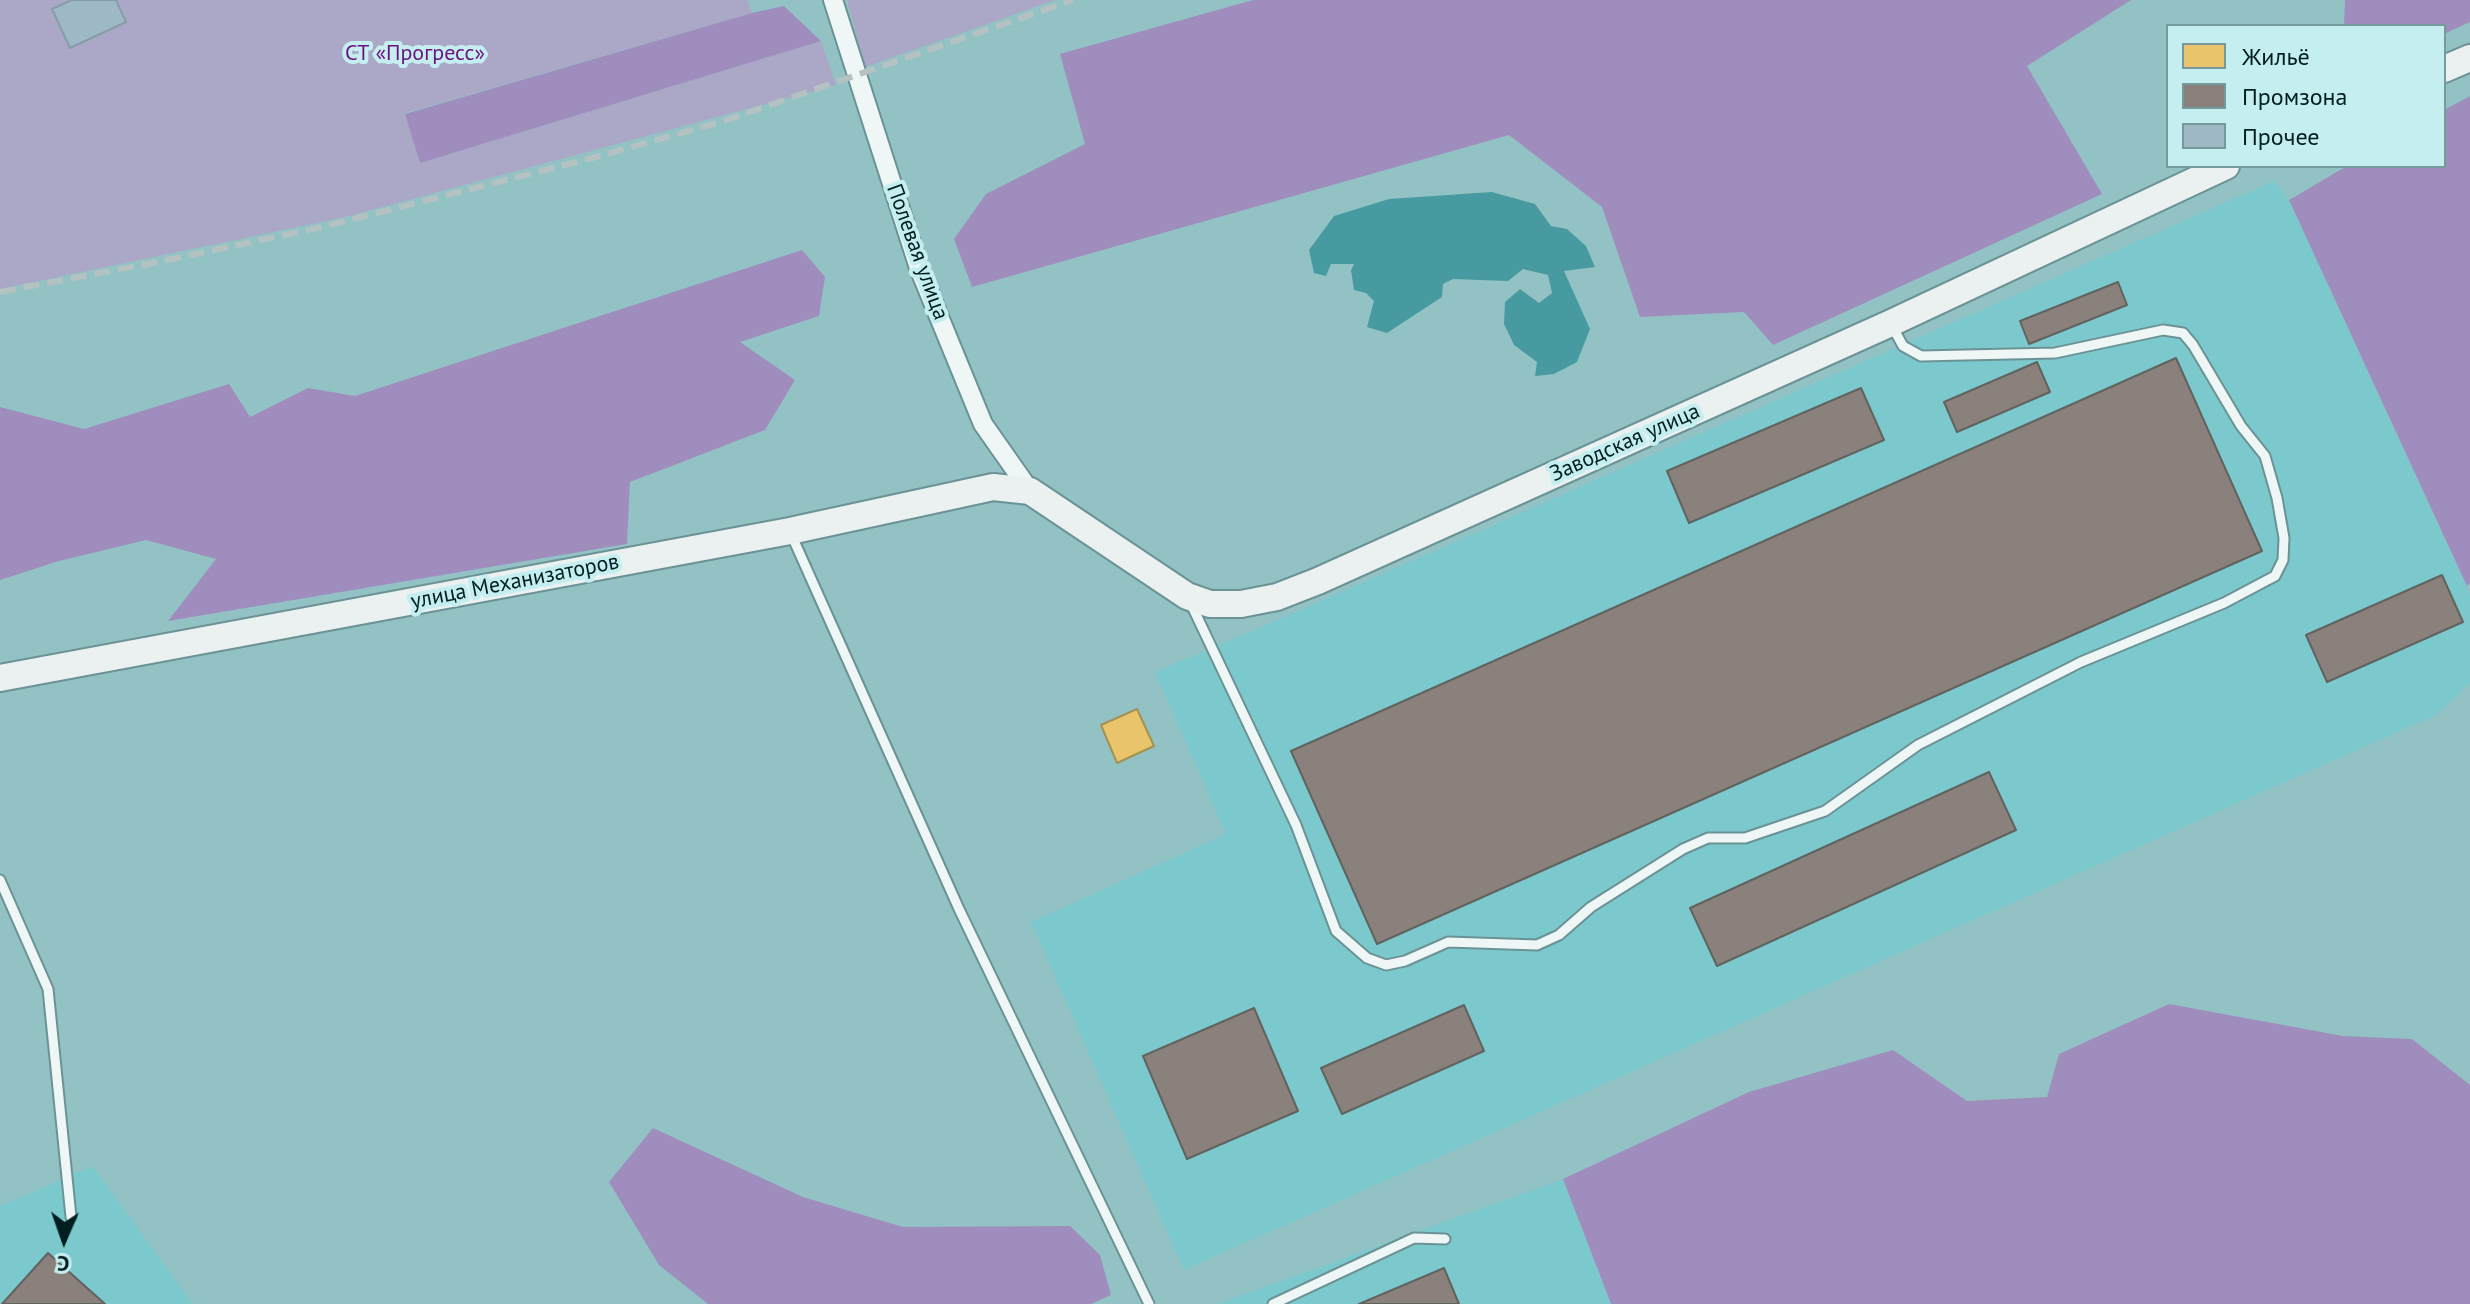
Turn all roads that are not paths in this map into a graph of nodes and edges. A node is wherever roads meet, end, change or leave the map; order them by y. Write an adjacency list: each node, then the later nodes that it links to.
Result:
1 (833, 0): 6 (street, Полевая улица)
2 (2470, 58): 3 (street)
3 (2446, 68)
4 (2222, 168): 5 (street, Заводская улица)
5 (1891, 323): 8 (street, Заводская улица); 8 (lane)
6 (1030, 491): 7 (street, улица Механизаторов); 8 (street, Заводская улица)
7 (790, 531): 9 (street, улица Механизаторов); 13 (lane)
8 (1187, 596)
9 (0, 678)
10 (0, 880): 11 (lane)
11 (71, 1217)
12 (1445, 1239): 14 (lane)
13 (1149, 1304)
14 (1273, 1304)

